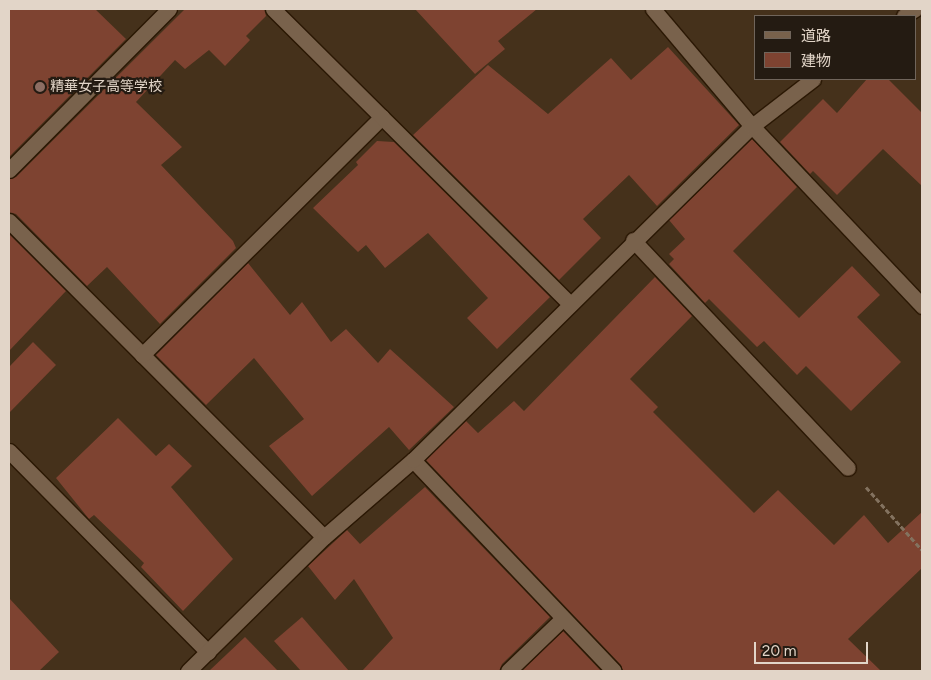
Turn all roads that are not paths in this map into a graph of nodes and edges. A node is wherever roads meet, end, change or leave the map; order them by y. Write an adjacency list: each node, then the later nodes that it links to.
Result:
1 (169, 9): 7 (street)
2 (273, 9): 5 (street)
3 (653, 9): 6 (street)
4 (812, 80): 6 (street)
5 (382, 117): 10 (street); 12 (street)
6 (752, 126): 9 (street); 11 (street)
7 (9, 170)
8 (9, 221): 12 (street)
9 (633, 240): 10 (street); 15 (street)
10 (570, 304): 14 (street)
11 (922, 306)
12 (142, 355): 16 (street)
13 (9, 451): 18 (street)
14 (413, 460): 16 (street); 17 (street)
15 (848, 468)
16 (324, 537): 18 (street)
17 (563, 618): 20 (street); 21 (street)
18 (208, 652): 19 (street)
19 (188, 671)
20 (508, 671)
21 (614, 671)

